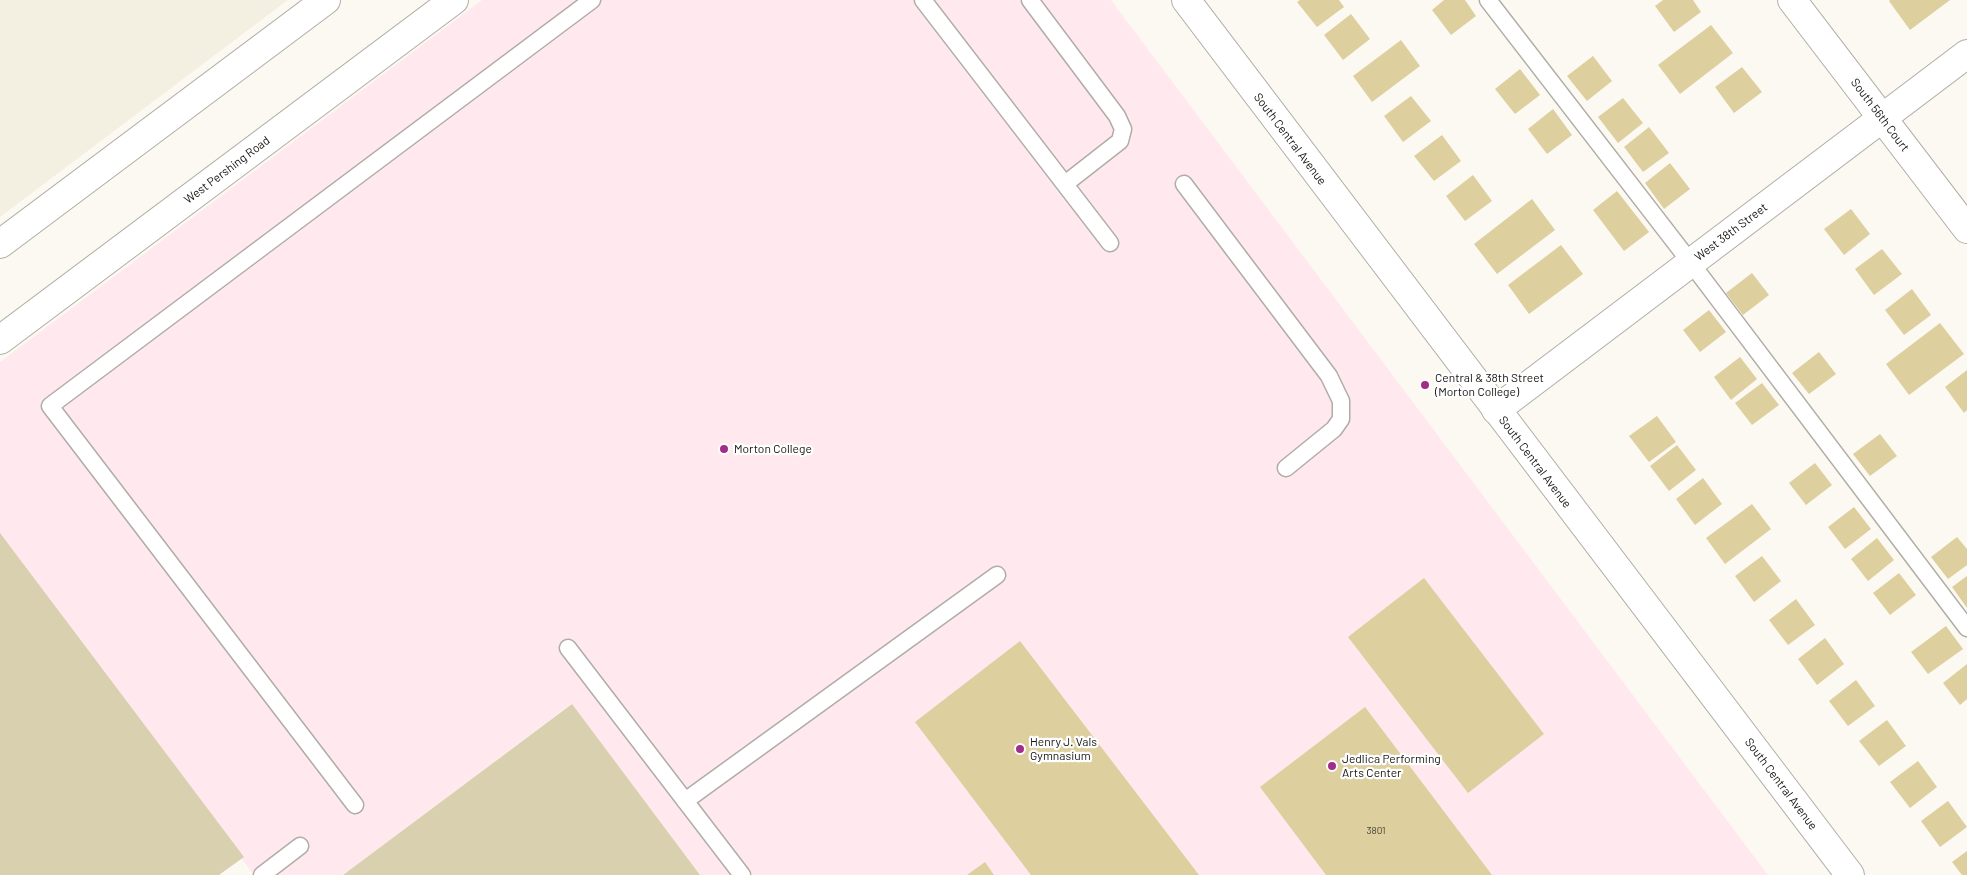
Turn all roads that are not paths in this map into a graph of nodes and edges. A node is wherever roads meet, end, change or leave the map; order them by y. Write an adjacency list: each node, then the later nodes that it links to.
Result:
1 (326, 0): 15 (main road)
2 (454, 0): 17 (main road, West Pershing Road)
3 (592, 0): 24 (lane)
4 (923, 0): 11 (lane)
5 (1030, 0): 11 (lane)
6 (1186, 0): 18 (main road, South Central Avenue)
7 (1488, 0): 16 (lane)
8 (1792, 0): 10 (main road, South 56th Court)
9 (1967, 54): 10 (main road, West 38th Street)
10 (1882, 118): 13 (main road, South 56th Court); 16 (main road, West 38th Street)
11 (1065, 184): 14 (lane)
12 (1184, 184): 19 (lane)
13 (1967, 229)
14 (1110, 243)
15 (0, 244)
16 (1691, 263): 18 (main road, West 38th Street); 21 (lane)
17 (0, 340)
18 (1496, 410): 28 (main road, South Central Avenue)
19 (1286, 468)
20 (997, 575): 23 (lane)
21 (1967, 628)
22 (568, 648): 23 (lane)
23 (685, 801): 27 (lane)
24 (355, 805)
25 (300, 846): 26 (lane)
26 (262, 875)
27 (742, 875)
28 (1850, 875)

